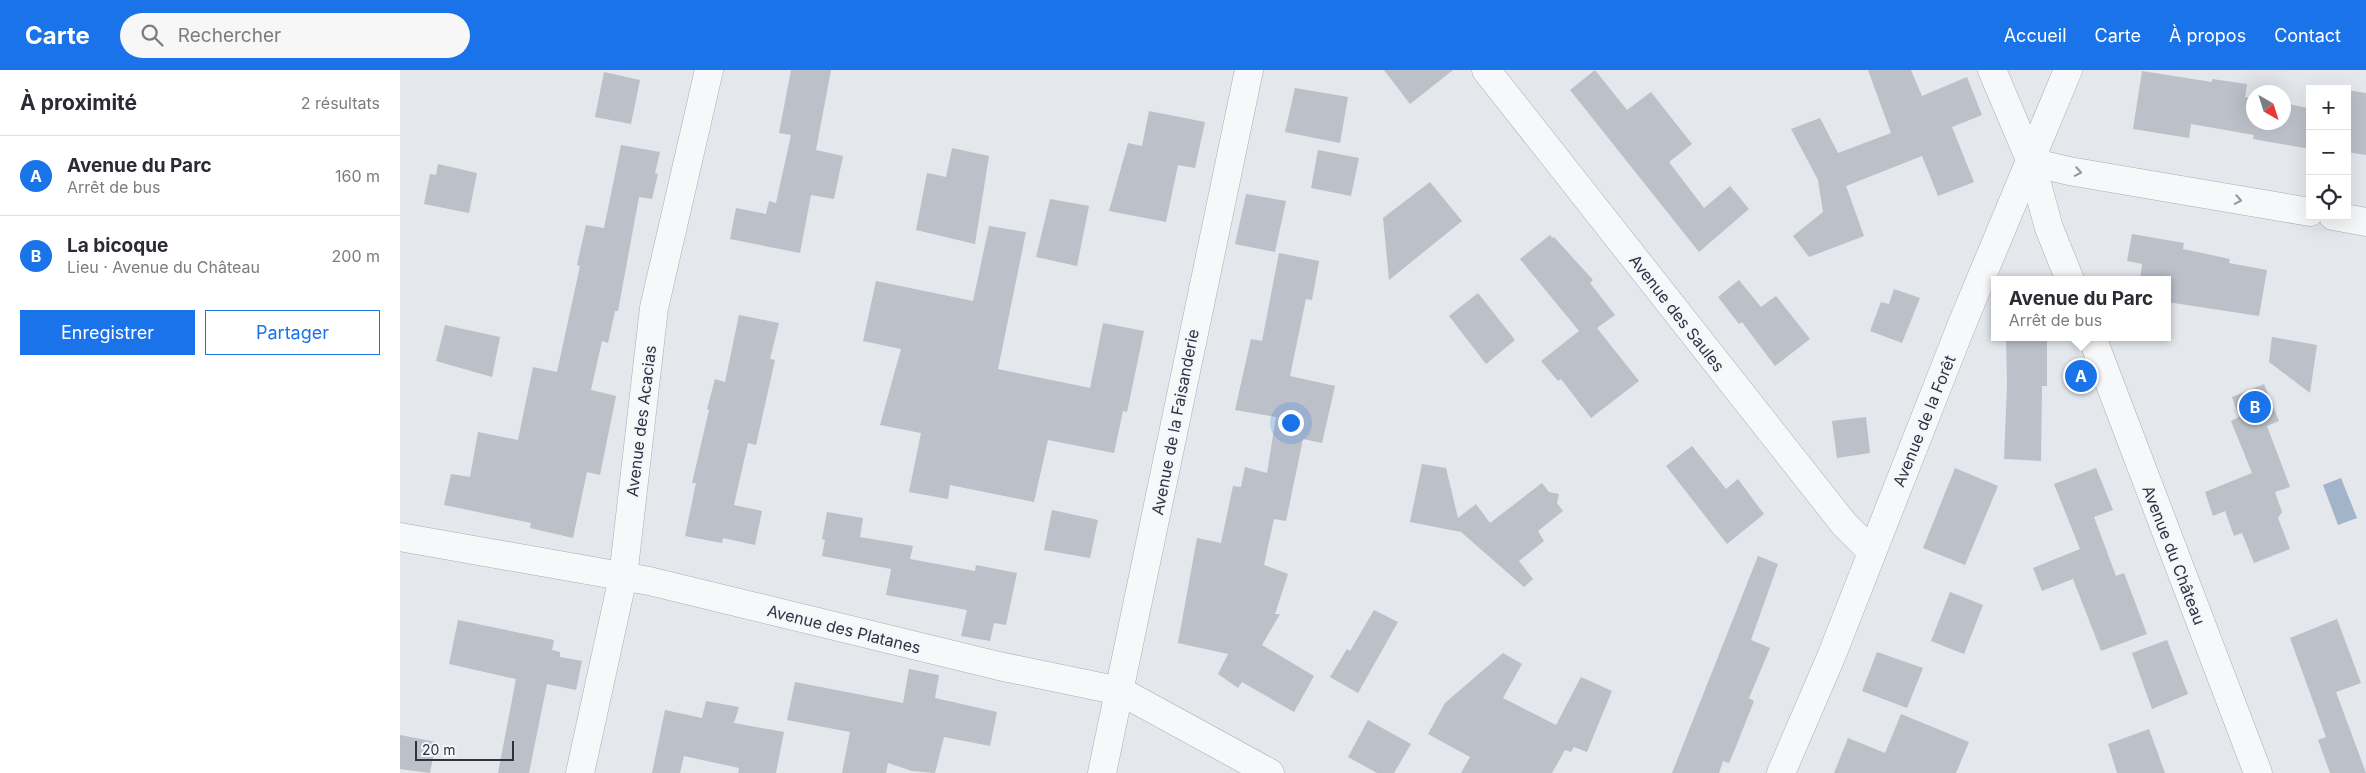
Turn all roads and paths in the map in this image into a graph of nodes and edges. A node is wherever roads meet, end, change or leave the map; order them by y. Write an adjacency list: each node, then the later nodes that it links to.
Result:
1 (709, 70): 14 (street, Avenue des Acacias)
2 (1249, 70): 15 (street, Avenue de la Faisanderie)
3 (1486, 70): 13 (street, Avenue des Saules)
4 (1992, 70): 6 (street)
5 (2068, 70): 6 (street, Avenue de la Forêt)
6 (2031, 162): 7 (street, one-way to 7); 10 (street); 13 (street, Avenue de la Forêt)
7 (2306, 211)
8 (2351, 219): 9 (street)
9 (2366, 222)
10 (2068, 276)
11 (2094, 341): 20 (street, Avenue du Château)
12 (400, 537): 14 (street, Avenue des Platanes)
13 (1872, 552): 19 (street, Avenue de la Forêt)
14 (623, 577): 15 (street, Avenue des Platanes); 16 (street, Avenue des Acacias)
15 (1120, 691): 17 (street, Avenue de la Faisanderie); 18 (street, Avenue des Platanes)
16 (580, 773)
17 (1102, 773)
18 (1270, 773)
19 (1781, 773)
20 (2258, 773)

